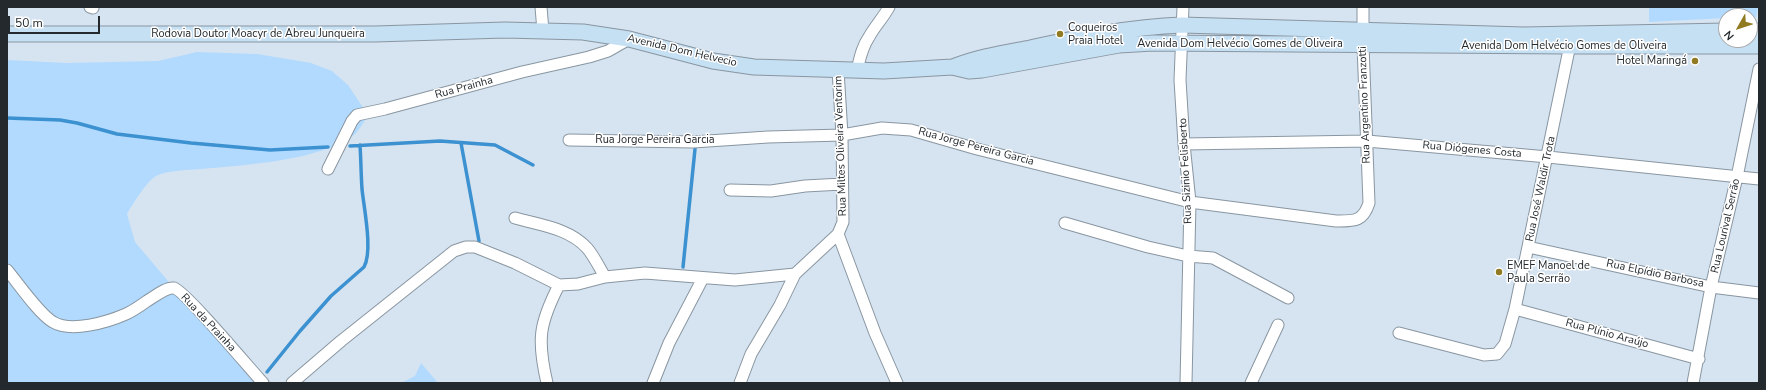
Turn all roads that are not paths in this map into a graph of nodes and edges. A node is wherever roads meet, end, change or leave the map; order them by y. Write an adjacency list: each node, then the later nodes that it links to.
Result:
1 (541, 7): 6 (street)
2 (889, 7): 18 (street)
3 (1183, 7): 5 (street, Rua Sizinio Felisberto)
4 (1363, 7): 10 (street, Rua Argentino Franzotti)
5 (1182, 25): 10 (street, Avenida Dom Helvécio Gomes de Oliveira); 13 (street, Rua Sizinio Felisberto); 15 (street, Avenida Dom Helvécio Gomes de Oliveira)
6 (543, 31): 8 (street, Avenida Dom Helvecio); 11 (street, Avenida Dom Helvecio)
7 (1718, 31): 12 (street, Avenida Dom Helvécio Gomes de Oliveira)
8 (437, 32): 9 (street, Rodovia Doutor Moacyr de Abreu Junqueira)
9 (7, 34)
10 (1363, 38): 12 (street, Avenida Dom Helvécio Gomes de Oliveira); 13 (street, Avenida Dom Helvécio Gomes de Oliveira); 21 (street, Rua Argentino Franzotti)
11 (629, 39): 17 (street, Avenida Dom Helvecio); 24 (street, Rua Prainha)
12 (1571, 40): 14 (street, Avenida Dom Helvécio Gomes de Oliveira); 23 (street, Rua José Waldir Trota)
13 (1181, 43): 15 (street, Avenida Dom Helvécio Gomes de Oliveira); 22 (street, Rua Sizinio Felisberto)
14 (1759, 46)
15 (952, 67): 18 (street, Avenida Dom Helvecio)
16 (1759, 68): 25 (street, Rua Lourival Serrão)
17 (838, 70): 18 (street, Avenida Dom Helvecio); 19 (street, Rua Miltes Oliveira Ventorim)
18 (857, 70)
19 (842, 135): 20 (street, Rua Jorge Pereira Garcia); 27 (street, Rua Miltes Oliveira Ventorim); 29 (street, Rua Jorge Pereira Garcia)
20 (569, 140)
21 (1367, 141): 22 (street, Rua Diógenes Costa); 23 (street, Rua Diógenes Costa); 30 (street, Rua Argentino Franzotti)
22 (1184, 144): 29 (street, Rua Sizinio Felisberto)
23 (1548, 157): 25 (street, Rua Diógenes Costa); 34 (street, Rua José Waldir Trota)
24 (328, 169)
25 (1737, 177): 26 (street, Rua Diógenes Costa); 41 (street, Rua Lourival Serrão)
26 (1759, 179)
27 (842, 184): 28 (street); 33 (street, Rua Miltes Oliveira Ventorim)
28 (730, 190)
29 (1190, 202): 30 (street, Rua Jorge Pereira Garcia); 35 (street, Rua Sizinio Felisberto)
30 (1369, 204)
31 (515, 218): 38 (street)
32 (1065, 223): 35 (street)
33 (838, 234): 37 (street); 53 (street)
34 (1528, 247): 41 (street, Rua Elpídio Barbosa); 44 (street, Rua José Waldir Trota)
35 (1188, 256): 43 (street); 54 (street, Rua Sizinio Felisberto)
36 (7, 270): 48 (street, Rua da Prainha)
37 (795, 274): 39 (street); 52 (street)
38 (605, 277): 39 (street); 40 (street)
39 (703, 278): 51 (street)
40 (559, 285): 49 (street); 50 (street)
41 (1711, 286): 42 (street, Rua Elpídio Barbosa); 47 (street, Rua Lourival Serrão)
42 (1759, 293)
43 (1288, 298)
44 (1516, 309): 46 (street, Rua José Waldir Trota); 47 (street, Rua Plínio Araújo)
45 (1278, 325): 55 (street)
46 (1399, 333)
47 (1699, 359): 56 (street, Rua Lourival Serrão)
48 (263, 383)
49 (292, 383)
50 (547, 383)
51 (653, 383)
52 (740, 383)
53 (897, 383)
54 (1186, 383)
55 (1251, 383)
56 (1694, 383)

